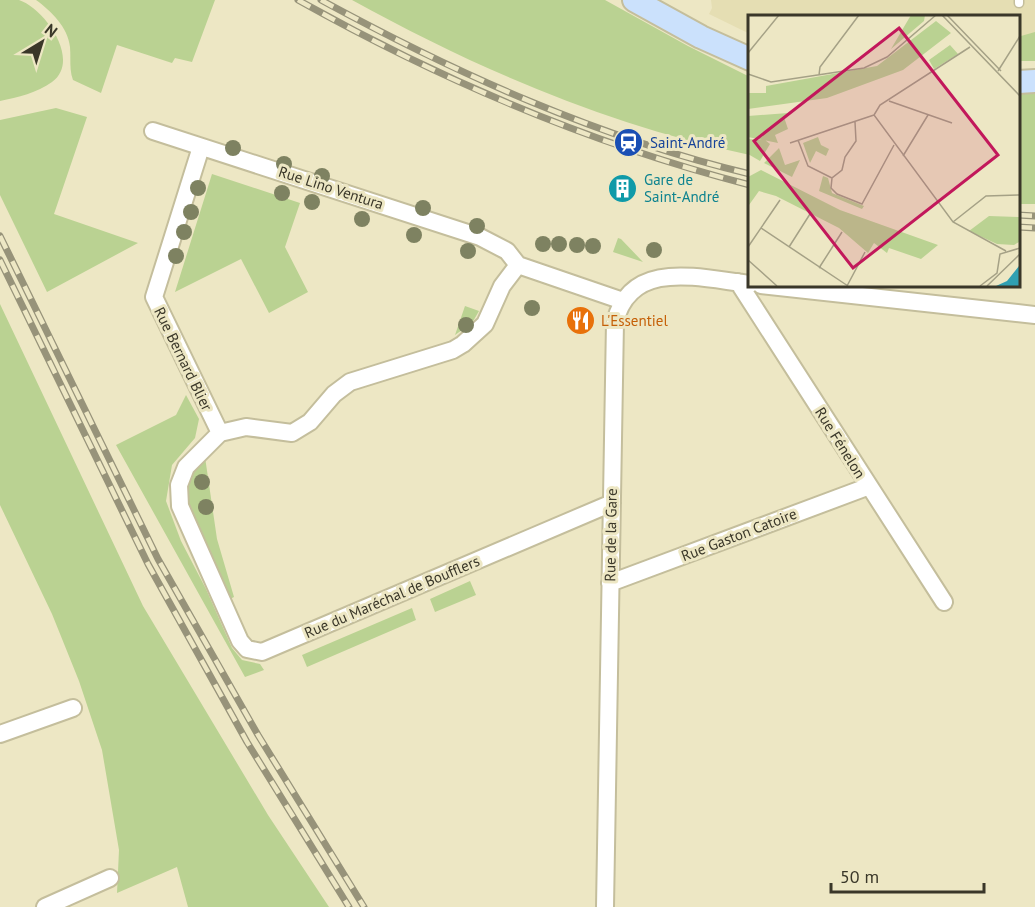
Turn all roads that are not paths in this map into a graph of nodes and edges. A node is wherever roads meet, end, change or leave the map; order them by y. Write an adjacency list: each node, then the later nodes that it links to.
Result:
1 (634, 0): 2 (main road)
2 (748, 58)
3 (1035, 81): 4 (main road)
4 (1020, 82)
5 (153, 131): 6 (street, Rue Lino Ventura)
6 (201, 147): 7 (street, Rue Lino Ventura); 12 (street, Rue Bernard Blier)
7 (518, 265): 10 (street); 12 (street)
8 (744, 283): 10 (street); 13 (street, Rue Fénelon)
9 (770, 286): 11 (street)
10 (623, 301): 14 (street, Rue de la Gare)
11 (1035, 315)
12 (220, 433): 14 (street, Rue du Maréchal de Boufflers)
13 (867, 487): 15 (street, Rue Gaston Catoire); 16 (street, Rue Fénelon)
14 (612, 503): 15 (street, Rue de la Gare)
15 (610, 583): 21 (street, Rue de la Gare)
16 (944, 602)
17 (73, 708): 18 (street)
18 (0, 734)
19 (110, 878): 20 (street)
20 (45, 907)
21 (605, 907)

